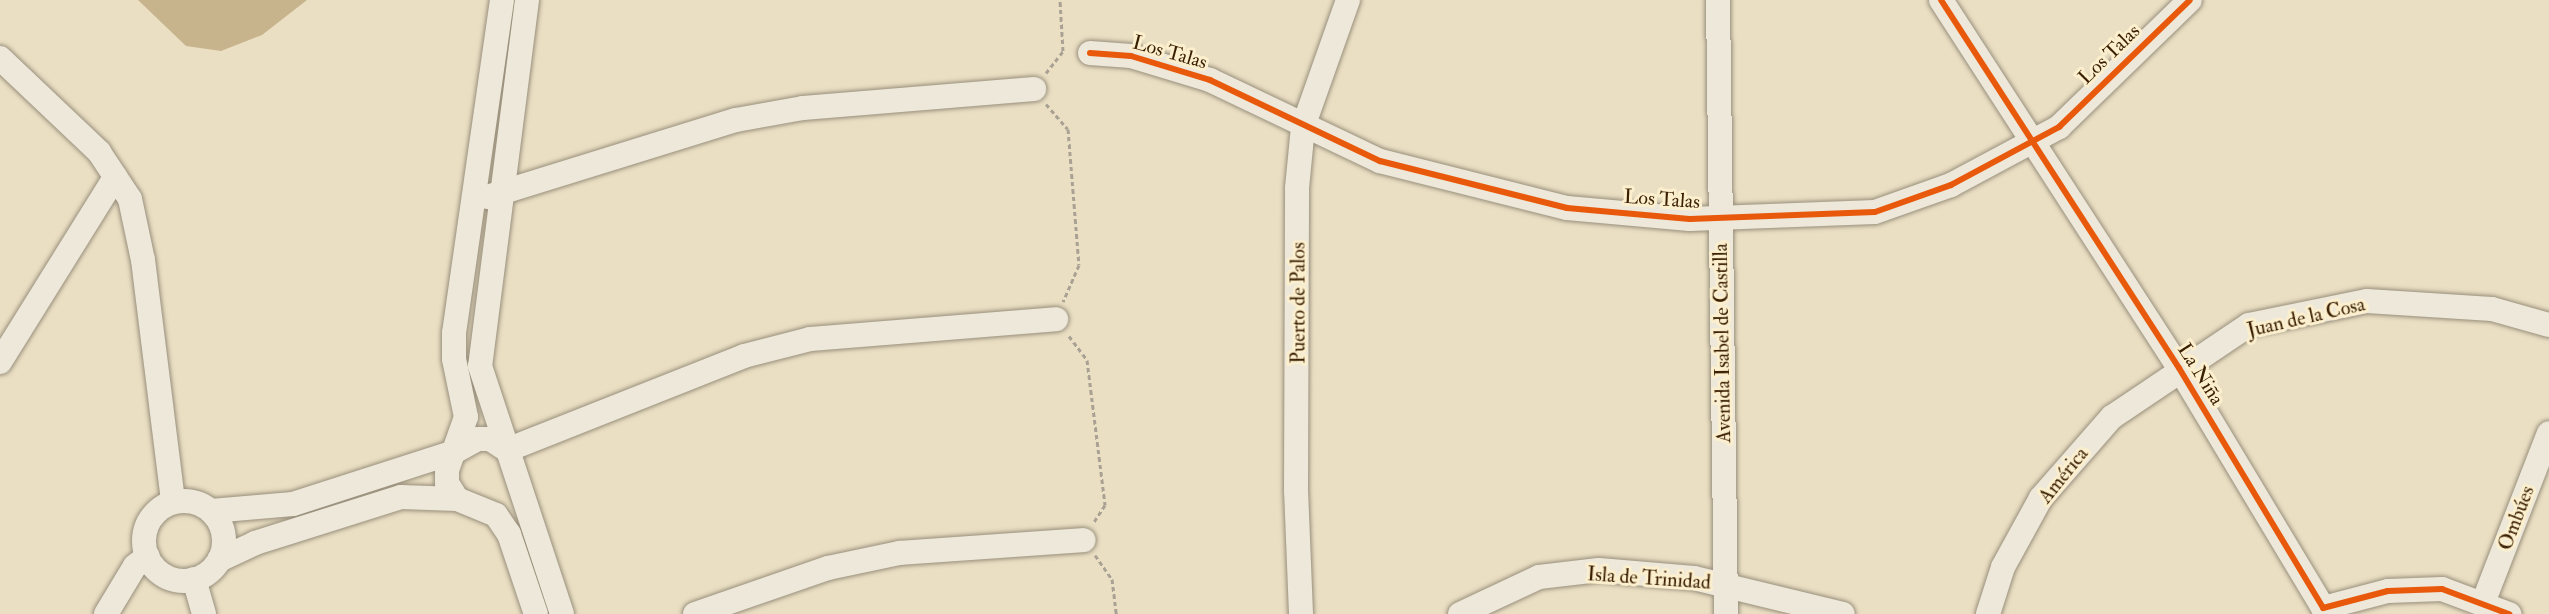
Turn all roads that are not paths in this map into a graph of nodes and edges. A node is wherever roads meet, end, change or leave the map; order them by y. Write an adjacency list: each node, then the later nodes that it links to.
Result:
1 (502, 0): 14 (street)
2 (527, 0): 13 (street)
3 (1348, 0): 10 (street, Puerto de Palos)
4 (1718, 0): 15 (street, Avenida Isabel de Castilla)
5 (1941, 0): 11 (street, La Niña)
6 (2190, 0): 11 (street, Los Talas)
7 (1090, 53): 10 (street, Los Talas)
8 (0, 58): 12 (street)
9 (1034, 89): 13 (street)
10 (1303, 127): 15 (street, Los Talas); 40 (street, Puerto de Palos)
11 (2032, 141): 15 (street, Los Talas); 19 (street, La Niña)
12 (115, 177): 18 (street); 25 (street)
13 (500, 194): 14 (street); 21 (street)
14 (473, 200): 22 (street)
15 (1720, 218): 32 (street, Avenida Isabel de Castilla)
16 (1056, 319): 21 (street)
17 (2549, 325): 19 (street, Juan de la Cosa)
18 (0, 362)
19 (2179, 369): 34 (street, La Niña); 44 (street, América)
20 (2549, 433): 33 (street, Ombúes)
21 (507, 450): 22 (street); 23 (street)
22 (454, 452): 24 (street); 26 (street)
23 (519, 486): 27 (street); 38 (street)
24 (457, 499): 27 (street); 30 (street)
25 (173, 502): 26 (street); 29 (street)
26 (211, 511): 30 (street)
27 (489, 511): 37 (street)
28 (1084, 540): 39 (street)
29 (148, 556): 31 (street); 35 (street)
30 (219, 560): 31 (street)
31 (194, 579): 36 (street)
32 (1726, 585): 41 (street, Isla de Trinidad); 42 (street, Avenida Isabel de Castilla); 43 (street, Isla de Trinidad)
33 (2483, 603): 34 (street, La Niña); 45 (street, La Niña)
34 (2321, 611)
35 (106, 614)
36 (204, 614)
37 (536, 614)
38 (562, 614)
39 (695, 614)
40 (1301, 614)
41 (1460, 614)
42 (1726, 614)
43 (1843, 614)
44 (1988, 614)
45 (2509, 614)

